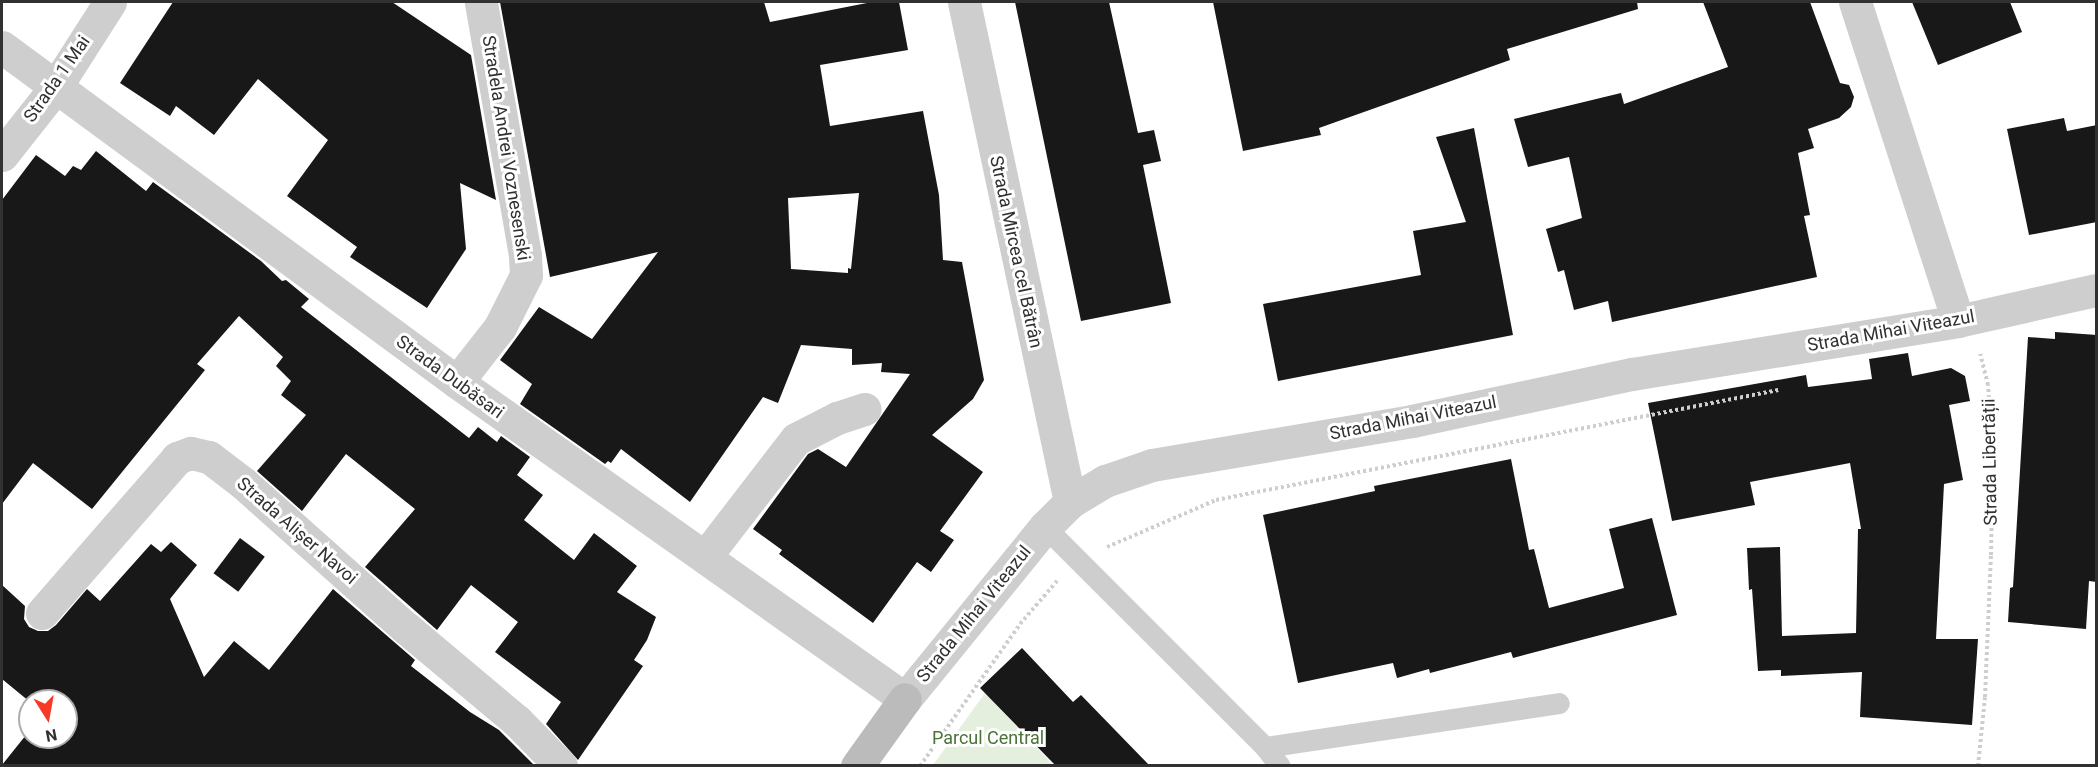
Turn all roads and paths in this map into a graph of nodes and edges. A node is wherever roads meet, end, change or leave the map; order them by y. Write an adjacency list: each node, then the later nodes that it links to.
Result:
1 (110, 2): 6 (street, Strada 1 Mai)
2 (481, 2): 10 (street, Stradela Andrei Voznesenski)
3 (964, 2): 13 (street, Strada Mircea cel Bătrân)
4 (1855, 2): 9 (street)
5 (2, 47): 6 (street, Strada Dubăsari)
6 (55, 88): 7 (street, Strada 1 Mai); 10 (street, Strada Dubăsari)
7 (2, 155)
8 (2097, 290): 9 (street, Strada Mihai Viteazul)
9 (1958, 321): 13 (street, Strada Mihai Viteazul); 26 (path, Strada Libertății)
10 (458, 382): 16 (street, Strada Dubăsari)
11 (1780, 390): 15 (path)
12 (865, 409): 16 (street)
13 (1070, 502): 14 (street, Strada Mihai Viteazul)
14 (1045, 527): 19 (street, Strada Mihai Viteazul); 21 (lane)
15 (1097, 551)
16 (705, 557): 19 (street, Strada Dubăsari)
17 (1062, 576): 24 (path)
18 (42, 613): 22 (street, Strada Alișer Navoi)
19 (905, 699): 23 (street, Strada Mihai Viteazul)
20 (1559, 703): 21 (lane)
21 (1265, 747): 25 (lane)
22 (561, 765)
23 (857, 765)
24 (920, 765)
25 (1280, 765)
26 (1978, 765)

